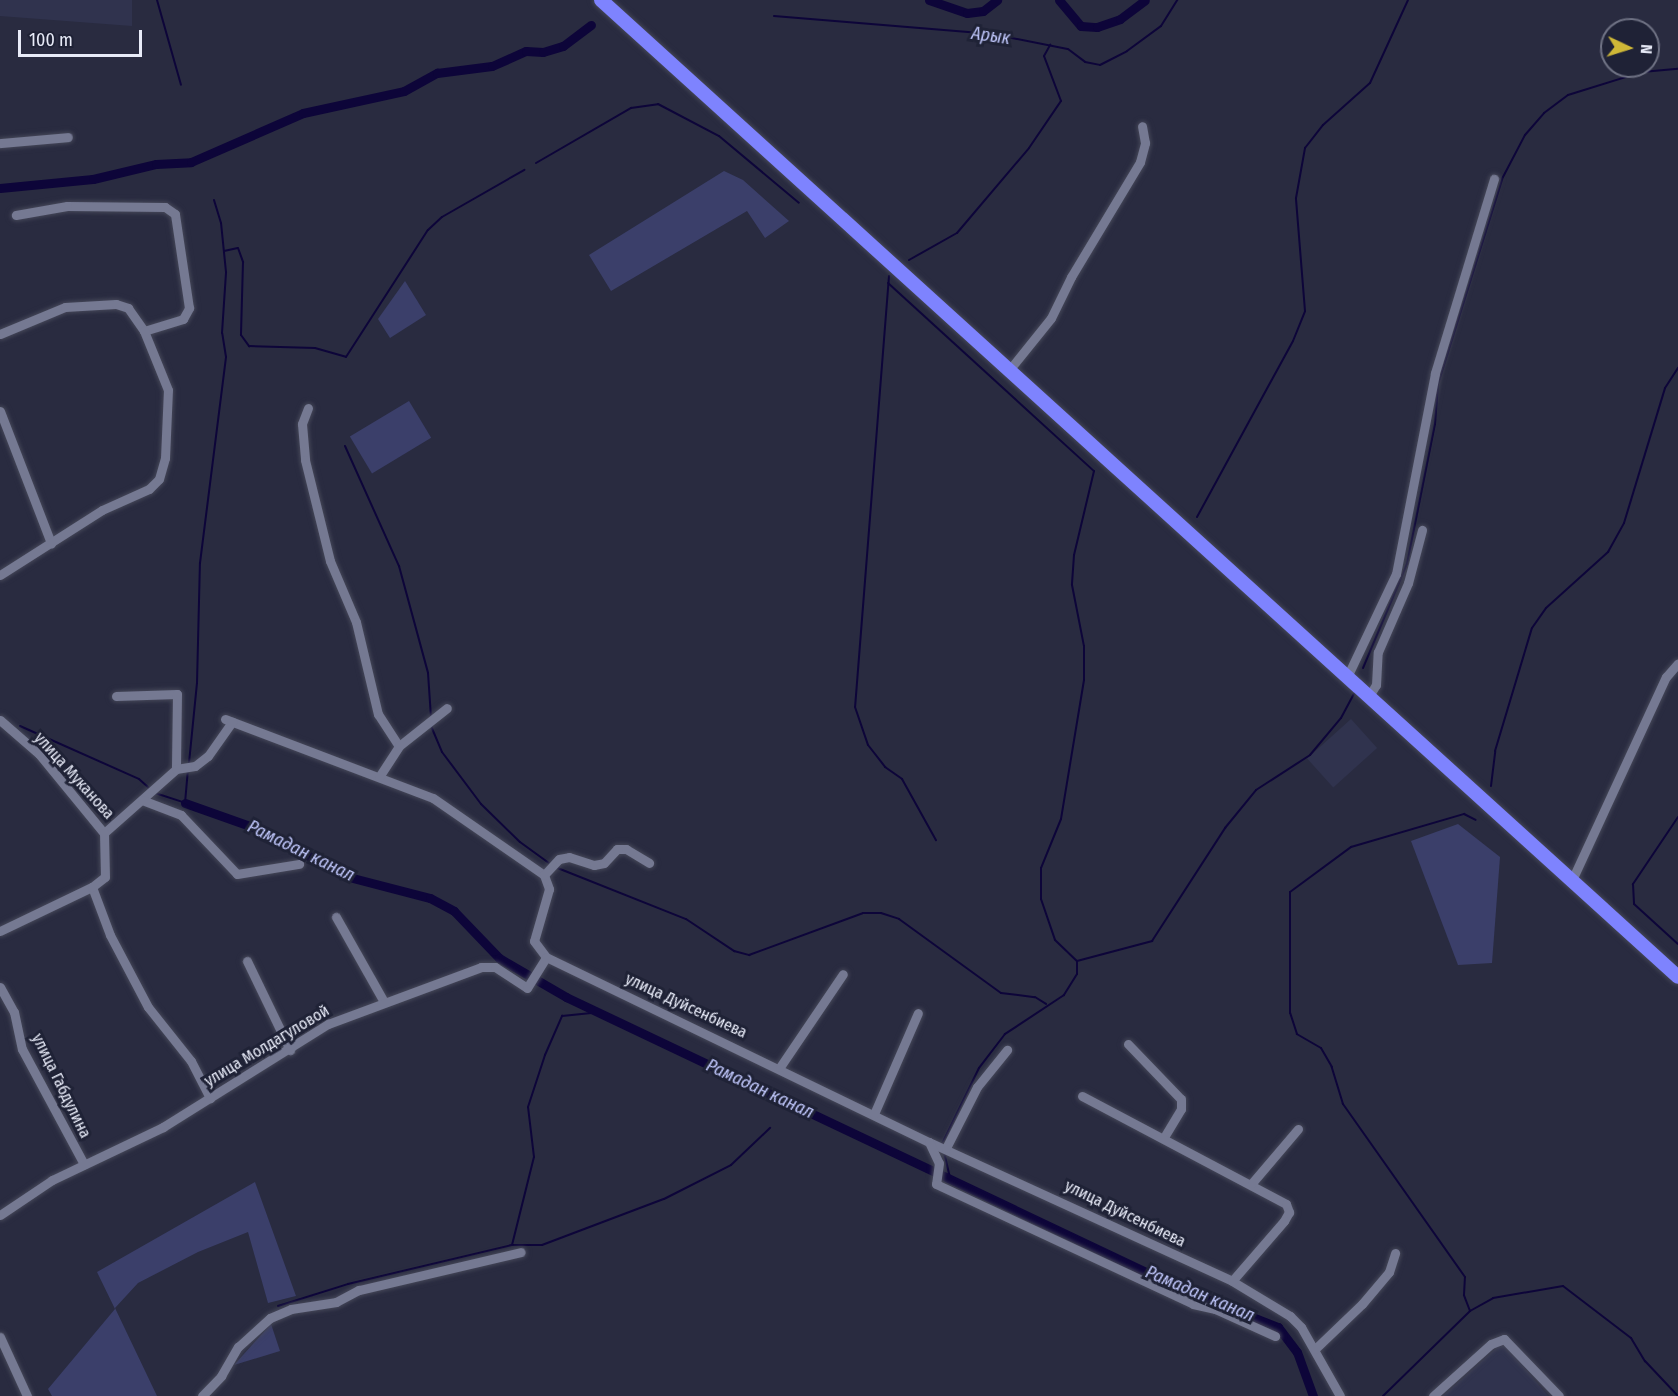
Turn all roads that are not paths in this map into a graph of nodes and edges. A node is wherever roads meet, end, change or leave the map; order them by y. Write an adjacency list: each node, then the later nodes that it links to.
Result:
1 (601, 0): 9 (highway)
2 (1142, 126): 9 (street)
3 (68, 137): 4 (street)
4 (0, 143)
5 (1494, 179): 16 (street)
6 (16, 215): 7 (street)
7 (144, 331): 8 (street); 13 (street)
8 (0, 334)
9 (1010, 369): 16 (highway)
10 (308, 408): 21 (street)
11 (0, 411): 13 (street)
12 (1422, 530): 18 (street)
13 (51, 543): 14 (street)
14 (0, 575)
15 (1678, 663): 29 (street)
16 (1347, 677): 18 (highway)
17 (116, 696): 22 (street)
18 (1369, 696): 29 (highway)
19 (447, 708): 21 (street)
20 (0, 720): 25 (street, улица Муканова)
21 (399, 746): 23 (street)
22 (177, 769): 23 (street, улица Муканова); 24 (street, улица Муканова)
23 (379, 777): 28 (street)
24 (142, 800): 25 (street, улица Муканова); 27 (street)
25 (104, 833): 30 (street)
26 (649, 863): 28 (street)
27 (299, 864)
28 (543, 875): 33 (street)
29 (1572, 880): 36 (highway)
30 (92, 888): 32 (street); 45 (street)
31 (336, 917): 38 (street)
32 (0, 931)
33 (546, 957): 38 (street, улица Молдагуловой); 43 (street, улица Дуйсенбиева)
34 (247, 961): 41 (street)
35 (843, 974): 43 (street)
36 (1678, 977)
37 (0, 987): 51 (street, улица Габдулина)
38 (384, 1002): 41 (street, улица Молдагуловой)
39 (918, 1013): 46 (street)
40 (1128, 1044): 48 (street)
41 (290, 1050): 45 (street, улица Молдагуловой)
42 (1007, 1050): 50 (street)
43 (780, 1067): 46 (street, улица Дуйсенбиева)
44 (1082, 1096): 48 (street)
45 (210, 1098): 51 (street, улица Молдагуловой)
46 (874, 1114): 49 (street, улица Дуйсенбиева)
47 (1298, 1129): 52 (street)
48 (1164, 1137): 52 (street)
49 (930, 1142): 50 (street, улица Дуйсенбиева); 57 (street)
50 (946, 1148): 56 (street, улица Дуйсенбиева)
51 (84, 1164): 53 (street, улица Молдагуловой)
52 (1252, 1183): 56 (street)
53 (0, 1215)
54 (521, 1252): 61 (street)
55 (1395, 1253): 59 (street)
56 (1232, 1281): 59 (street, улица Дуйсенбиева)
57 (1275, 1336)
58 (0, 1338): 60 (street)
59 (1315, 1349): 62 (street, улица Дуйсенбиева)
60 (27, 1396)
61 (202, 1396)
62 (1340, 1396)
63 (1433, 1396): 64 (street)
64 (1559, 1396)

